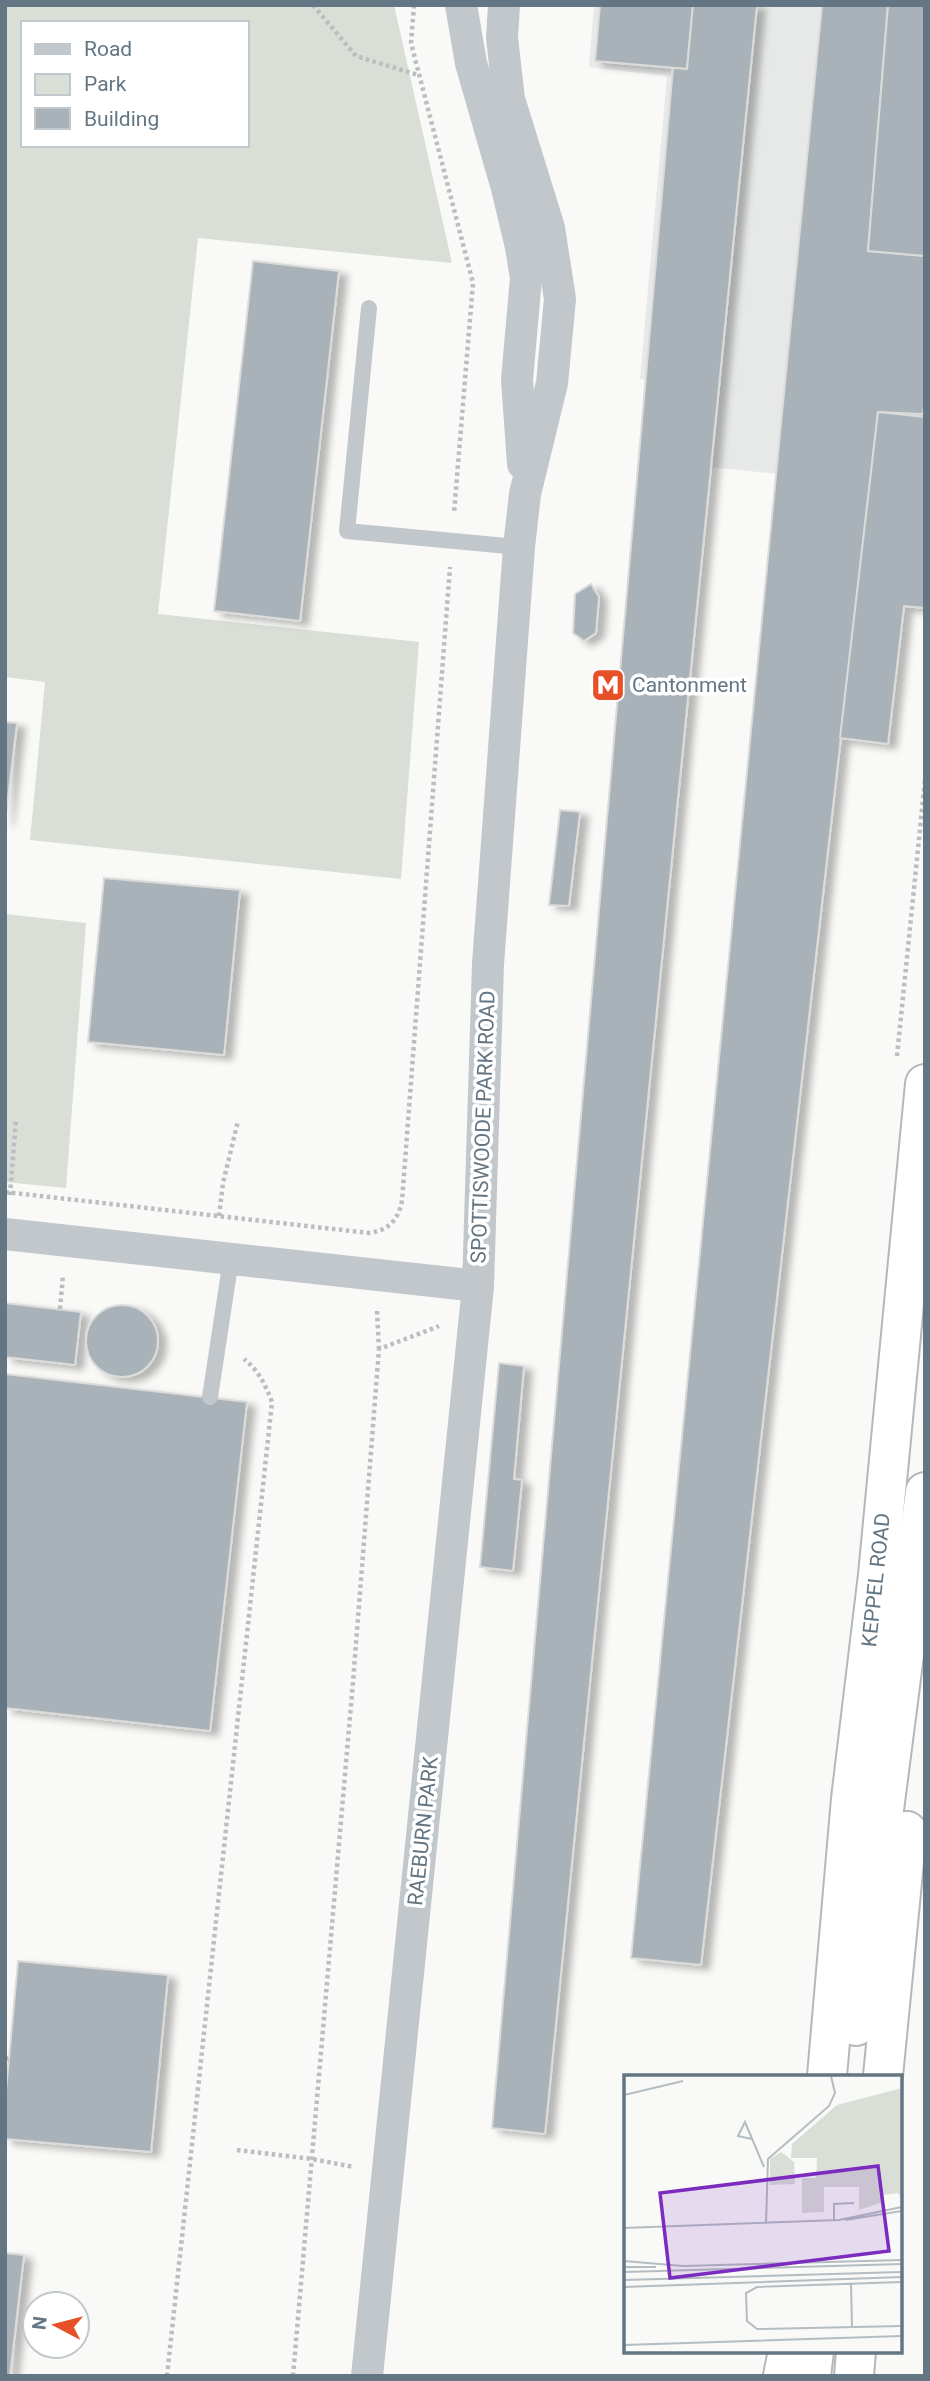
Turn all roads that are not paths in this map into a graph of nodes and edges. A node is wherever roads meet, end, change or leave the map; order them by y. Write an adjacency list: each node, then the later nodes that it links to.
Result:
1 (461, 5): 4 (street, SPOTTISWOODE PARK ROAD)
2 (503, 5): 4 (street, SPOTTISWOODE PARK ROAD)
3 (369, 308): 5 (lane)
4 (525, 494): 5 (street, SPOTTISWOODE PARK ROAD)
5 (520, 547): 9 (street, SPOTTISWOODE PARK ROAD)
6 (925, 1084): 13 (highway, KEPPEL ROAD)
7 (5, 1234): 8 (street, SPOTTISWOODE PARK ROAD)
8 (231, 1259): 9 (street, SPOTTISWOODE PARK ROAD); 10 (lane)
9 (477, 1299): 19 (street, RAEBURN PARK)
10 (210, 1397)
11 (925, 1492): 14 (highway)
12 (925, 1647): 15 (highway)
13 (827, 2075)
14 (850, 2075)
15 (883, 2075)
16 (788, 2353): 20 (highway)
17 (814, 2353): 21 (highway)
18 (856, 2353): 22 (highway)
19 (367, 2376)
20 (783, 2376)
21 (811, 2376)
22 (854, 2376)

